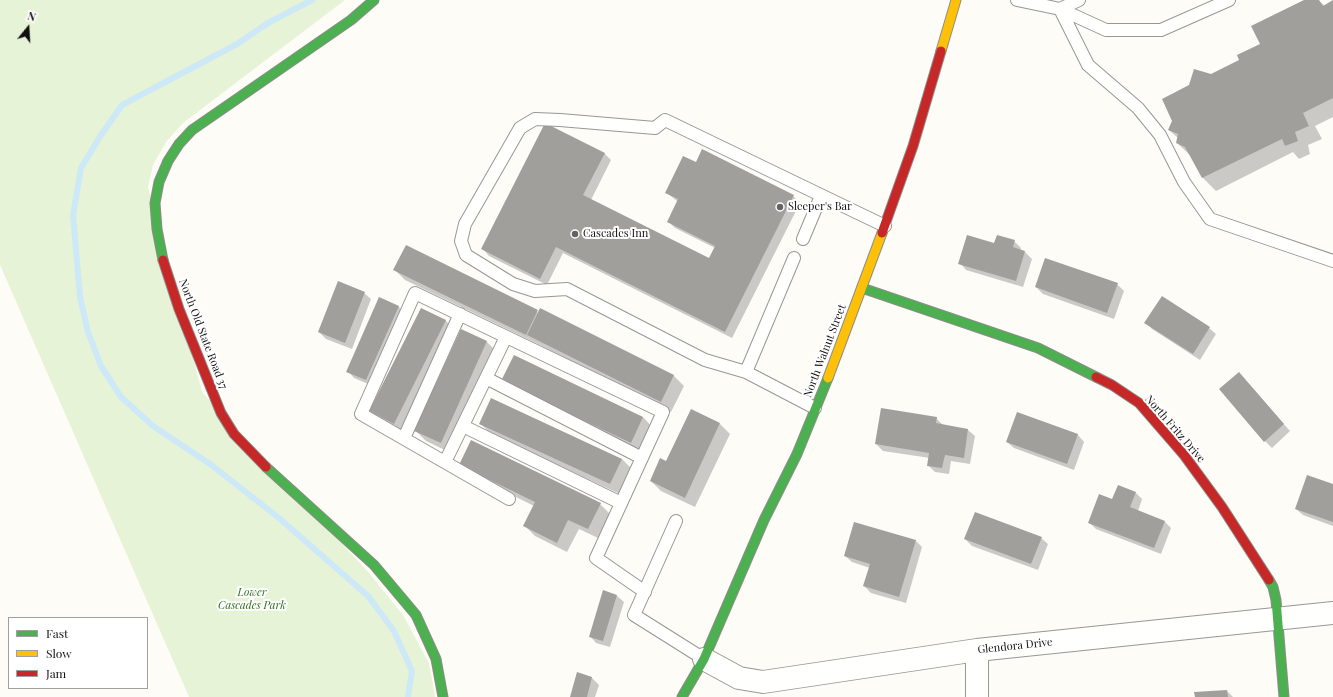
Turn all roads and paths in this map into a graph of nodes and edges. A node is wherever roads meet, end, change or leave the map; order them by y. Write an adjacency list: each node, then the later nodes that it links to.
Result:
1 (374, 0): 31 (street, North Old State Road 37)
2 (956, 0): 9 (street, North Walnut Street)
3 (1017, 0): 7 (lane)
4 (1079, 0): 7 (lane)
5 (1229, 0): 6 (lane)
6 (1203, 5): 7 (lane)
7 (1060, 9): 12 (lane)
8 (821, 196): 9 (lane); 10 (lane); 16 (lane)
9 (885, 226): 13 (street, North Walnut Street)
10 (802, 239)
11 (794, 258): 16 (lane)
12 (1333, 261)
13 (862, 288): 18 (street, North Walnut Street); 28 (street, North Fritz Drive)
14 (460, 314): 15 (lane); 20 (lane); 20 (lane)
15 (506, 337): 17 (lane); 21 (lane)
16 (746, 372): 18 (lane)
17 (486, 378): 19 (lane); 21 (lane)
18 (816, 408): 30 (street, North Walnut Street)
19 (463, 426): 22 (lane); 24 (lane)
20 (404, 438): 22 (lane)
21 (642, 458): 24 (lane)
22 (445, 462): 23 (lane)
23 (509, 499)
24 (621, 503): 26 (lane)
25 (676, 521): 26 (lane)
26 (645, 592): 30 (lane)
27 (1333, 613): 28 (street, Glendora Drive)
28 (1277, 620): 29 (street, Glendora Drive); 34 (street, North Fritz Drive)
29 (977, 650): 30 (street, Glendora Drive); 33 (street)
30 (704, 658): 32 (street, North Walnut Street)
31 (443, 697)
32 (682, 697)
33 (978, 697)
34 (1284, 697)

